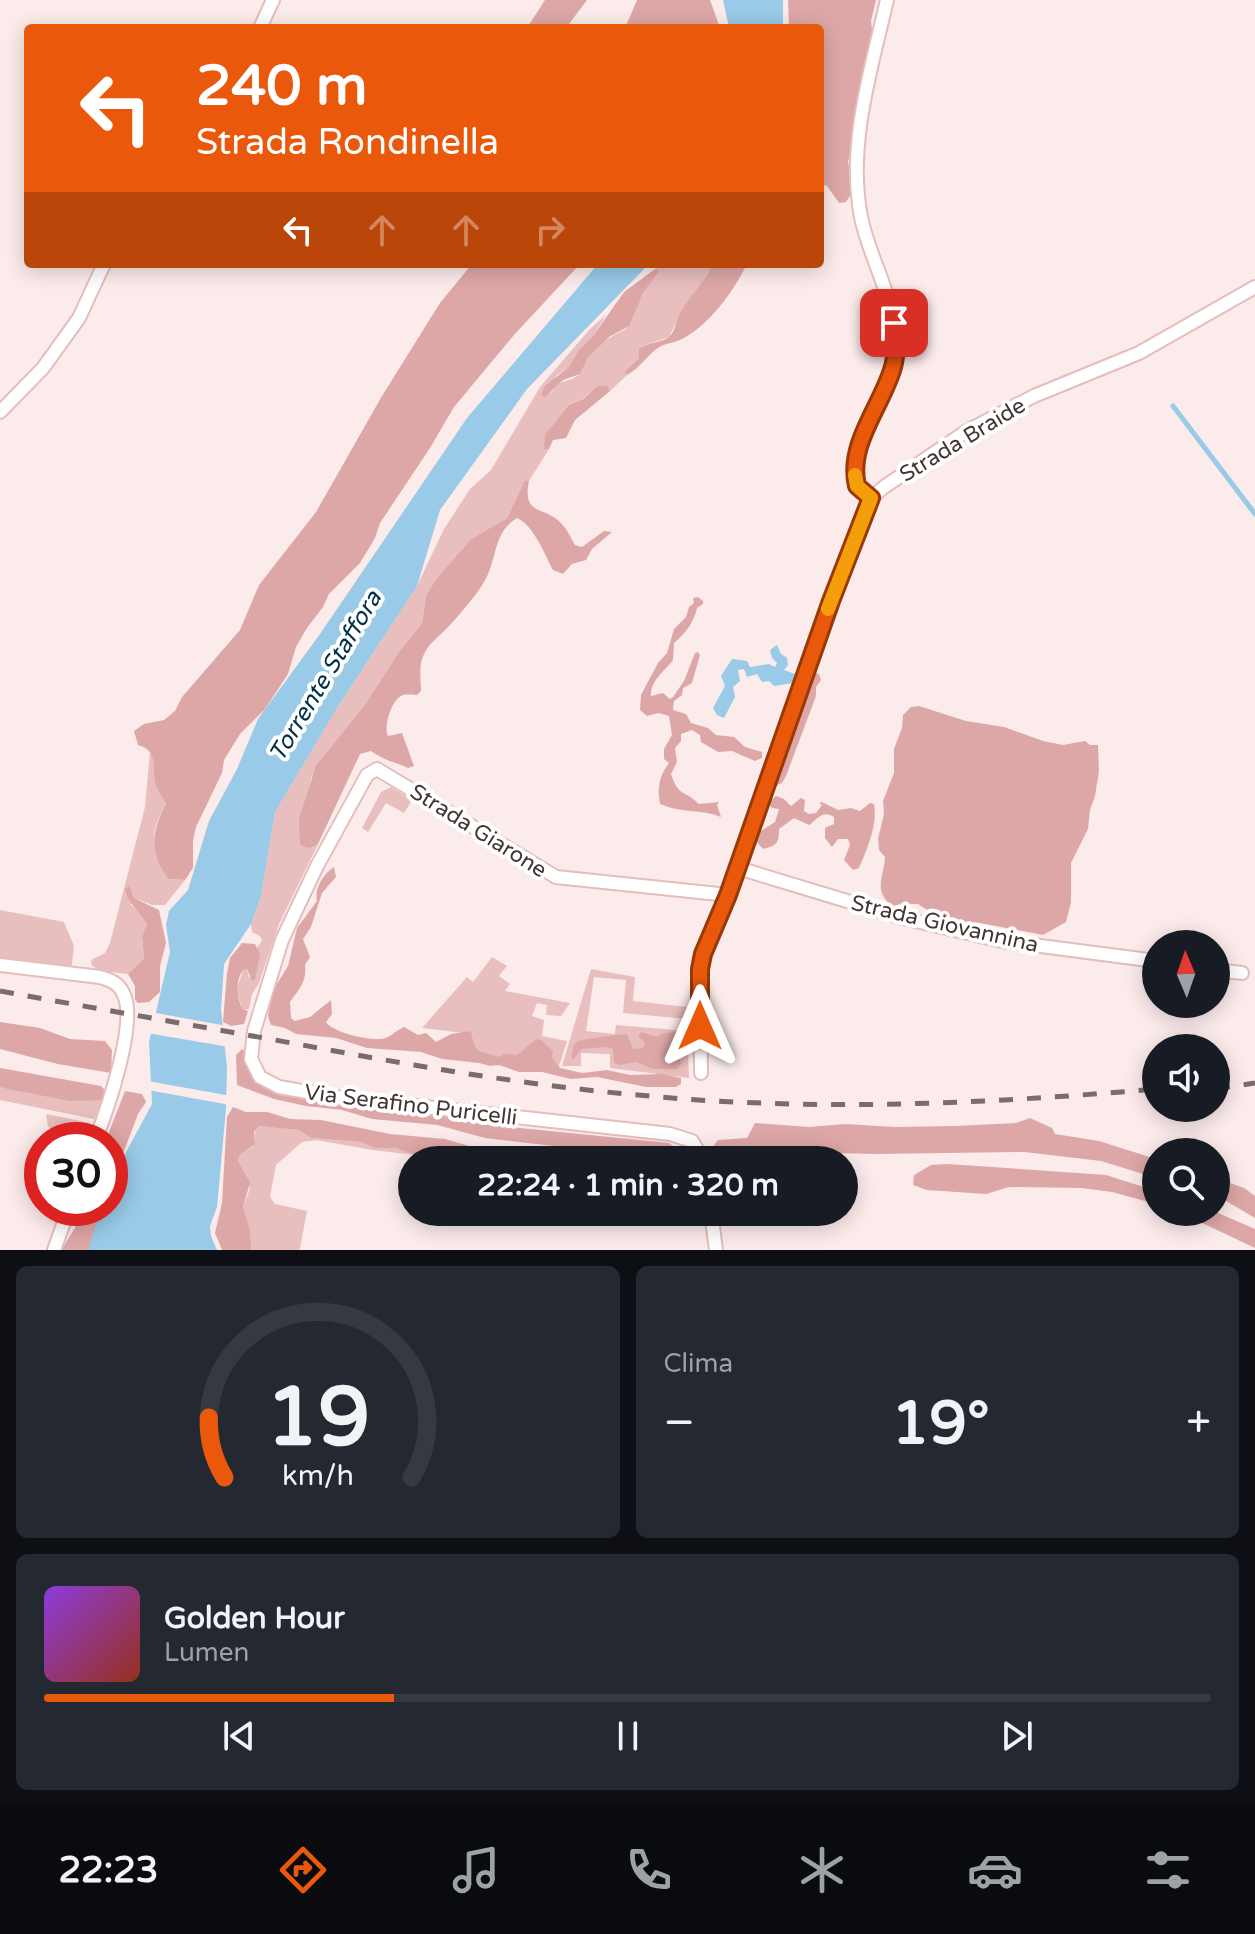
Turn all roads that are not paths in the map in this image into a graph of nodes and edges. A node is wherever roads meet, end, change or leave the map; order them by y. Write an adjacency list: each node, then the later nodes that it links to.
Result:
1 (273, 0): 3 (street)
2 (887, 0): 7 (street)
3 (262, 24)
4 (102, 268): 6 (street)
5 (1255, 287): 7 (street, Strada Braide)
6 (0, 412)
7 (871, 498): 9 (street)
8 (377, 769): 10 (street, Strada Giarone); 17 (street, Via Serafino Puricelli)
9 (738, 868): 10 (street); 11 (street, Strada Giovannina)
10 (728, 895): 15 (street)
11 (1142, 959)
12 (0, 965): 16 (street)
13 (1230, 972): 14 (street)
14 (1242, 973)
15 (701, 1073)
16 (102, 1122)
17 (695, 1146)
18 (63, 1226): 20 (street)
19 (713, 1226): 21 (street)
20 (54, 1250)
21 (716, 1250)

